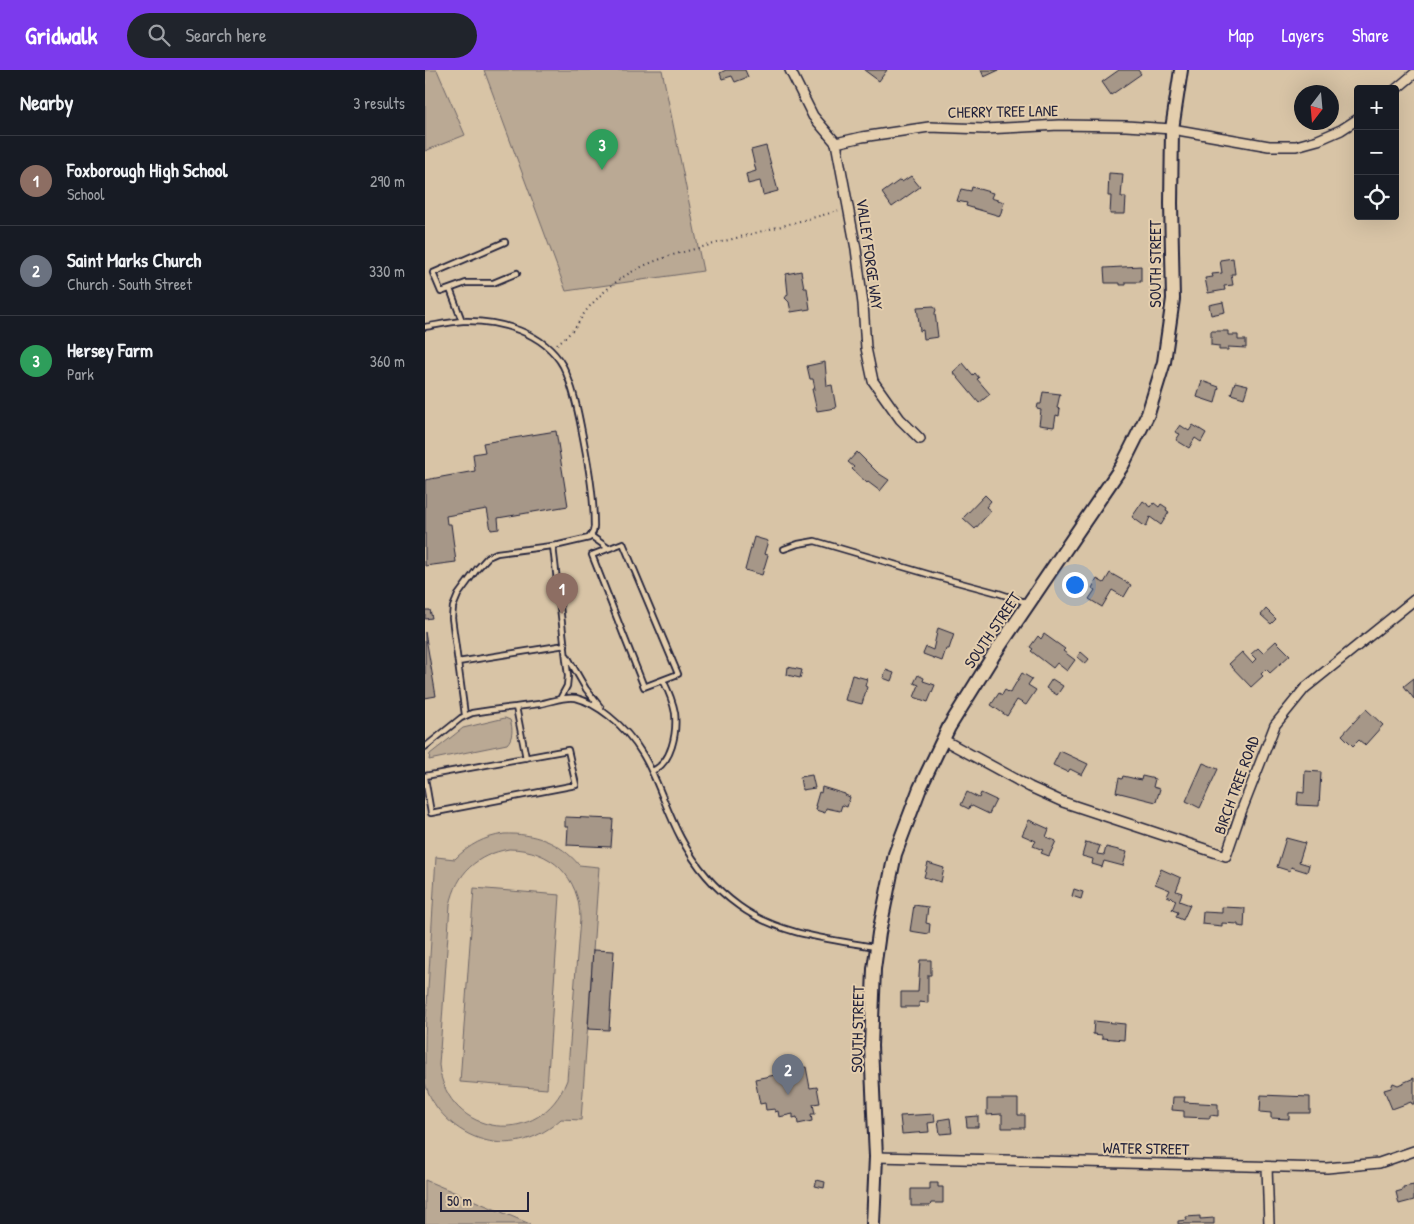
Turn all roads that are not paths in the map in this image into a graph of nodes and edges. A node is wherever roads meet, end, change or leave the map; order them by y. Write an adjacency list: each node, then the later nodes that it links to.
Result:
1 (789, 70): 7 (street, VALLEY FORGE WAY)
2 (1181, 70): 6 (main road, SOUTH STREET)
3 (1414, 74): 4 (street)
4 (1399, 87)
5 (1354, 122): 6 (street, CHERRY TREE LANE)
6 (1172, 129): 7 (street, CHERRY TREE LANE); 19 (main road, SOUTH STREET)
7 (836, 143): 13 (street, VALLEY FORGE WAY)
8 (505, 242): 10 (lane)
9 (517, 273): 10 (lane)
10 (450, 289): 11 (lane)
11 (462, 321): 12 (lane); 14 (lane)
12 (425, 327)
13 (920, 439)
14 (591, 536): 15 (lane); 16 (lane)
15 (553, 546): 20 (lane); 22 (lane)
16 (608, 548): 23 (lane); 23 (lane)
17 (784, 549): 19 (lane)
18 (1414, 600): 28 (street, BIRCH TREE ROAD)
19 (1029, 603): 28 (main road, SOUTH STREET)
20 (565, 645): 21 (lane); 22 (lane)
21 (566, 653): 24 (lane); 26 (lane)
22 (458, 662): 27 (lane)
23 (663, 680): 31 (lane)
24 (559, 698): 25 (lane); 26 (lane)
25 (516, 707): 27 (lane); 30 (lane)
26 (605, 713): 31 (lane)
27 (465, 715): 29 (lane)
28 (943, 740): 33 (main road, SOUTH STREET)
29 (425, 748)
30 (525, 758): 32 (lane); 32 (lane)
31 (652, 771): 33 (lane)
32 (425, 777)
33 (877, 948): 35 (main road, SOUTH STREET)
34 (1414, 1151): 36 (street, WATER STREET)
35 (876, 1157): 36 (street, WATER STREET); 37 (main road, SOUTH STREET)
36 (1267, 1167): 38 (street)
37 (873, 1224)
38 (1269, 1224)

